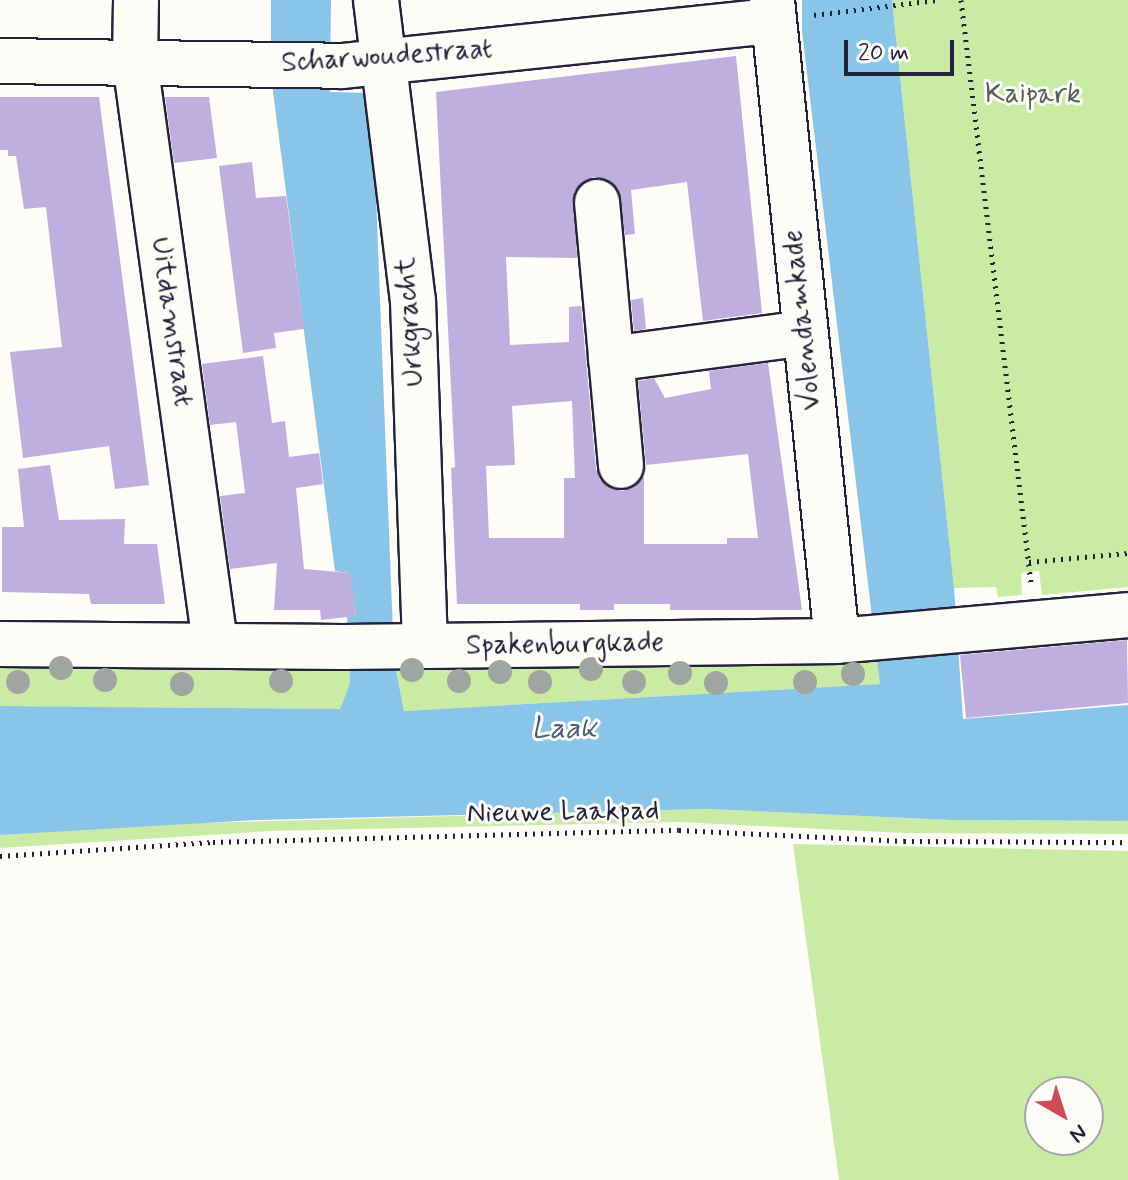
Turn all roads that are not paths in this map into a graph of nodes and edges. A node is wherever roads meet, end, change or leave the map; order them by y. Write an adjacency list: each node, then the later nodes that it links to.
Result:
1 (136, 0): 5 (street, Uitdamstraat)
2 (376, 0): 6 (street, Urkgracht)
3 (785, 12): 6 (street, Scharwoudestraat); 8 (street, Volendamkade)
4 (0, 61): 5 (street, Scharwoudestraat)
5 (135, 62): 6 (street, Scharwoudestraat); 13 (street, Uitdamstraat)
6 (363, 63): 15 (street, Urkgracht)
7 (597, 202): 9 (street)
8 (805, 333): 9 (street); 12 (street, Volendamkade)
9 (611, 359): 10 (street)
10 (621, 466)
11 (1128, 615): 12 (street, Spakenburgkade)
12 (856, 640): 15 (street, Spakenburgkade)
13 (215, 643): 14 (street, Spakenburgkade); 15 (street, Spakenburgkade)
14 (0, 644)
15 (425, 646)

